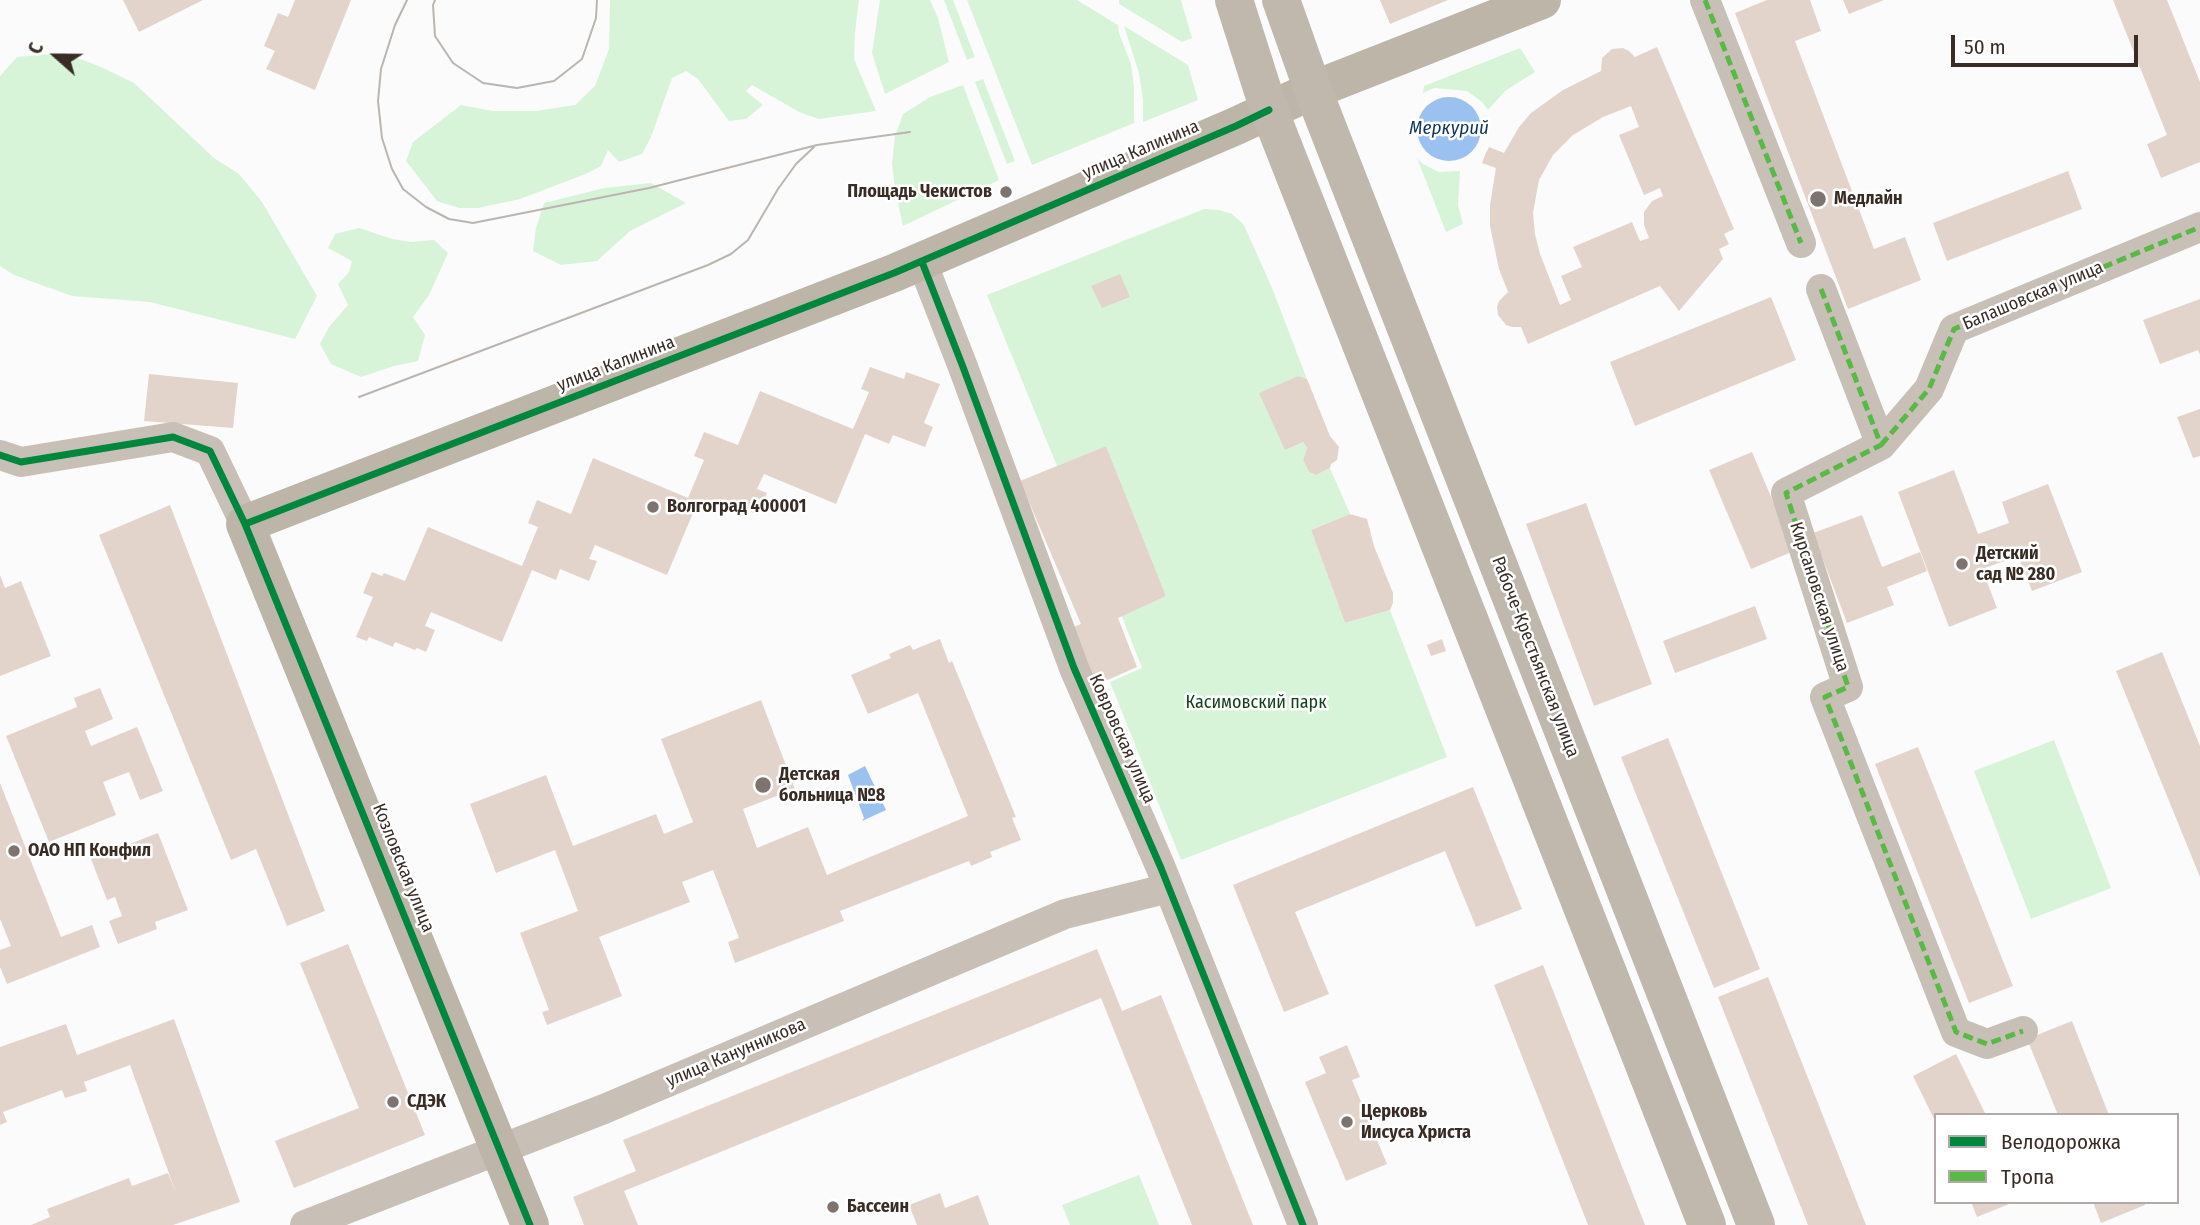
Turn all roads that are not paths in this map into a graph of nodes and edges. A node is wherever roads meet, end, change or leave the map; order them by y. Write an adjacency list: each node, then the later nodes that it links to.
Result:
1 (1234, 0): 6 (main road)
2 (1281, 0): 5 (main road, Рабоче-Крестьянская улица)
3 (1542, 0): 5 (street, улица Калинина)
4 (1705, 0): 8 (street)
5 (1313, 90): 6 (street, улица Калинина); 21 (main road, Рабоче-Крестьянская улица)
6 (1269, 110): 9 (street, улица Калинина); 20 (main road)
7 (2200, 226): 11 (street, Балашовская улица)
8 (1801, 243)
9 (922, 262): 13 (street, улица Калинина); 14 (street, Ковровская улица)
10 (1821, 289): 11 (street)
11 (1881, 445): 15 (street, Кирсановская улица)
12 (0, 455): 13 (street)
13 (245, 524): 16 (street, Козловская улица)
14 (1169, 888): 16 (street, улица Канунникова); 19 (street, Ковровская улица)
15 (2023, 1031)
16 (500, 1149): 17 (street, улица Канунникова); 18 (street, Козловская улица)
17 (305, 1225)
18 (530, 1225)
19 (1303, 1225)
20 (1707, 1225)
21 (1756, 1225)

